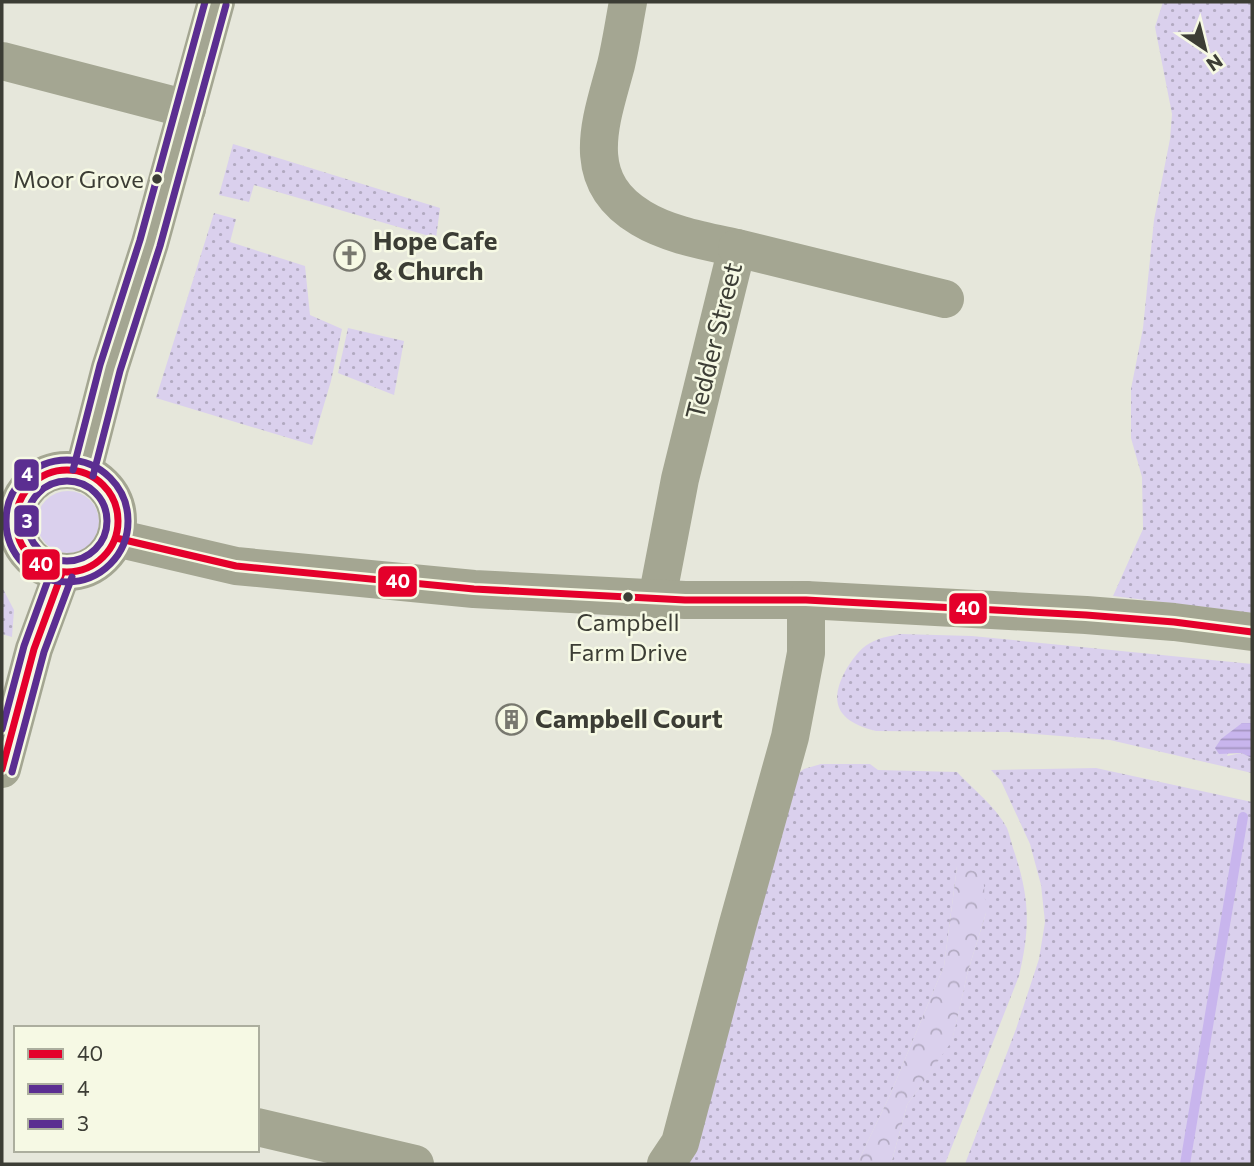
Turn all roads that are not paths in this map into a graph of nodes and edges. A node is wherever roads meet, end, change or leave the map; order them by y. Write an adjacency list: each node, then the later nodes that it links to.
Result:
1 (216, 2): 4 (street)
2 (628, 2): 5 (street, Tedder Street)
3 (2, 61): 4 (street)
4 (187, 109): 7 (street)
5 (737, 248): 6 (street); 11 (street, Tedder Street)
6 (945, 299)
7 (83, 473): 8 (street); 9 (street)
8 (10, 533): 10 (street)
9 (116, 538): 10 (street); 11 (street)
10 (62, 573): 14 (street)
11 (657, 599): 12 (street)
12 (806, 600): 13 (street); 17 (street)
13 (1252, 632)
14 (2, 769)
15 (259, 1127): 16 (street)
16 (415, 1164)
17 (666, 1164)

